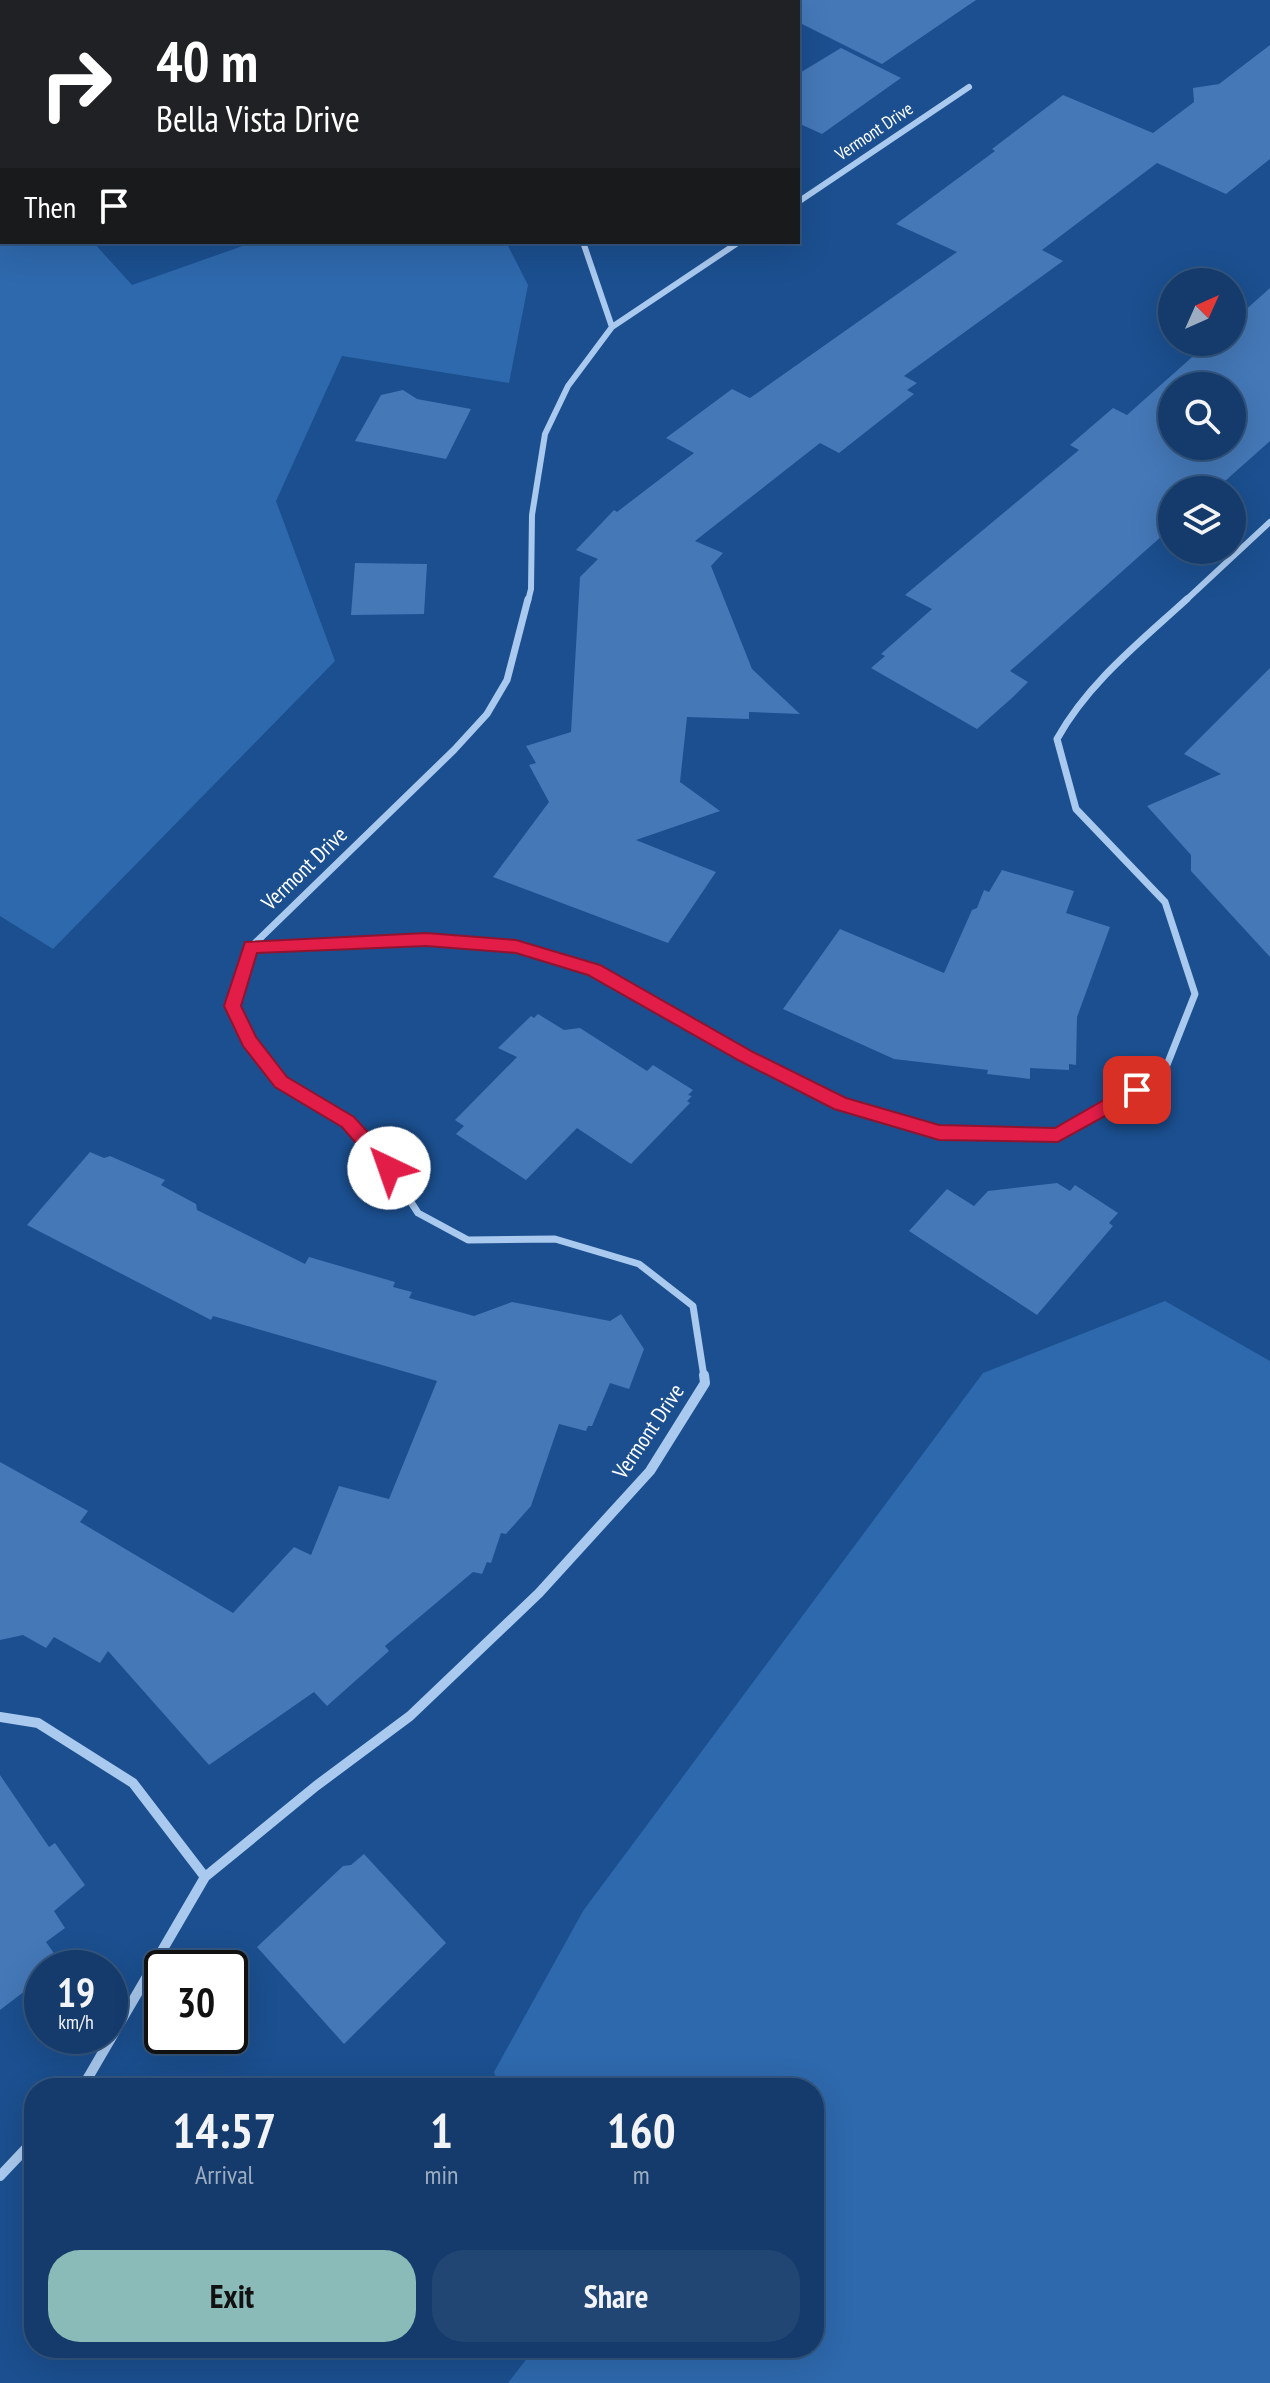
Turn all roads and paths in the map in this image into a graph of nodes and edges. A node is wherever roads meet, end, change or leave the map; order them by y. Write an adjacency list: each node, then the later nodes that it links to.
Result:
1 (969, 87): 2 (street, Vermont Drive)
2 (800, 201)
3 (584, 244): 5 (street)
4 (736, 244): 5 (street, Vermont Drive)
5 (612, 327): 7 (street, Vermont Drive)
6 (1270, 522): 7 (street)
7 (251, 947): 9 (street, Vermont Drive)
8 (0, 1717): 9 (street)
9 (205, 1877): 10 (street, Vermont Drive)
10 (88, 2078)
11 (24, 2151): 12 (street)
12 (0, 2176)

